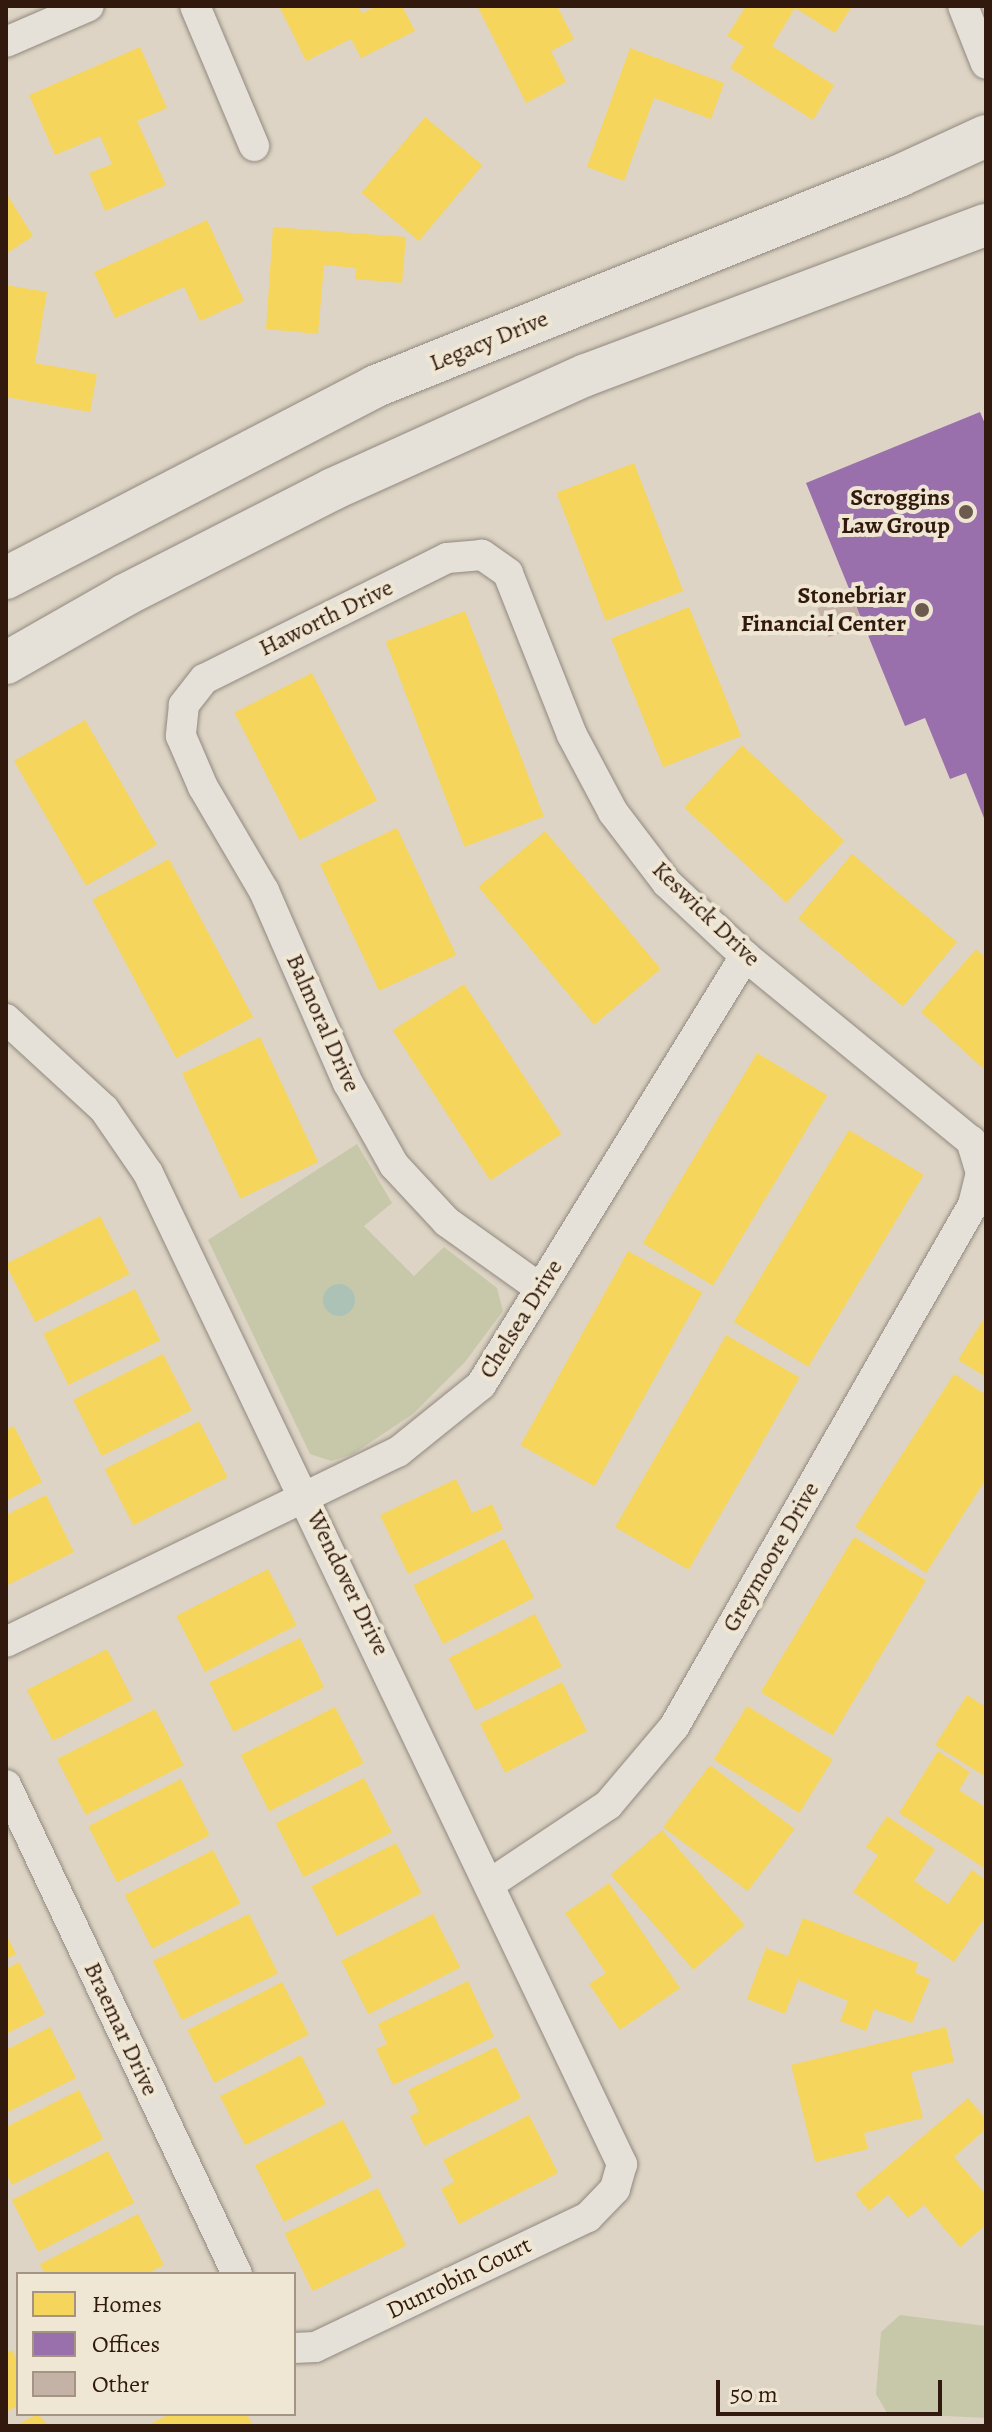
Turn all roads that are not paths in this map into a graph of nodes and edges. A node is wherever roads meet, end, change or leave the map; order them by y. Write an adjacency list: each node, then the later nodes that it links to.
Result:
1 (89, 6): 4 (street)
2 (195, 6): 7 (street)
3 (963, 6): 5 (street)
4 (6, 42)
5 (986, 64)
6 (986, 136): 10 (main road, Legacy Drive)
7 (254, 146)
8 (986, 225): 11 (main road)
9 (482, 555): 12 (street, Haworth Drive); 13 (street, Keswick Drive)
10 (6, 578)
11 (6, 663)
12 (184, 705): 16 (street, Balmoral Drive)
13 (745, 956): 15 (street, Keswick Drive); 16 (street, Chelsea Drive)
14 (6, 1019): 17 (street, Wendover Drive)
15 (981, 1173): 20 (street, Greymoore Drive)
16 (541, 1289): 17 (street, Chelsea Drive)
17 (308, 1500): 18 (street, Chelsea Drive); 20 (street, Wendover Drive)
18 (6, 1642)
19 (6, 1785): 22 (street, Braemar Drive)
20 (491, 1883): 21 (street, Wendover Drive)
21 (615, 2189): 23 (street, Dunrobin Court)
22 (236, 2272)
23 (296, 2348)

